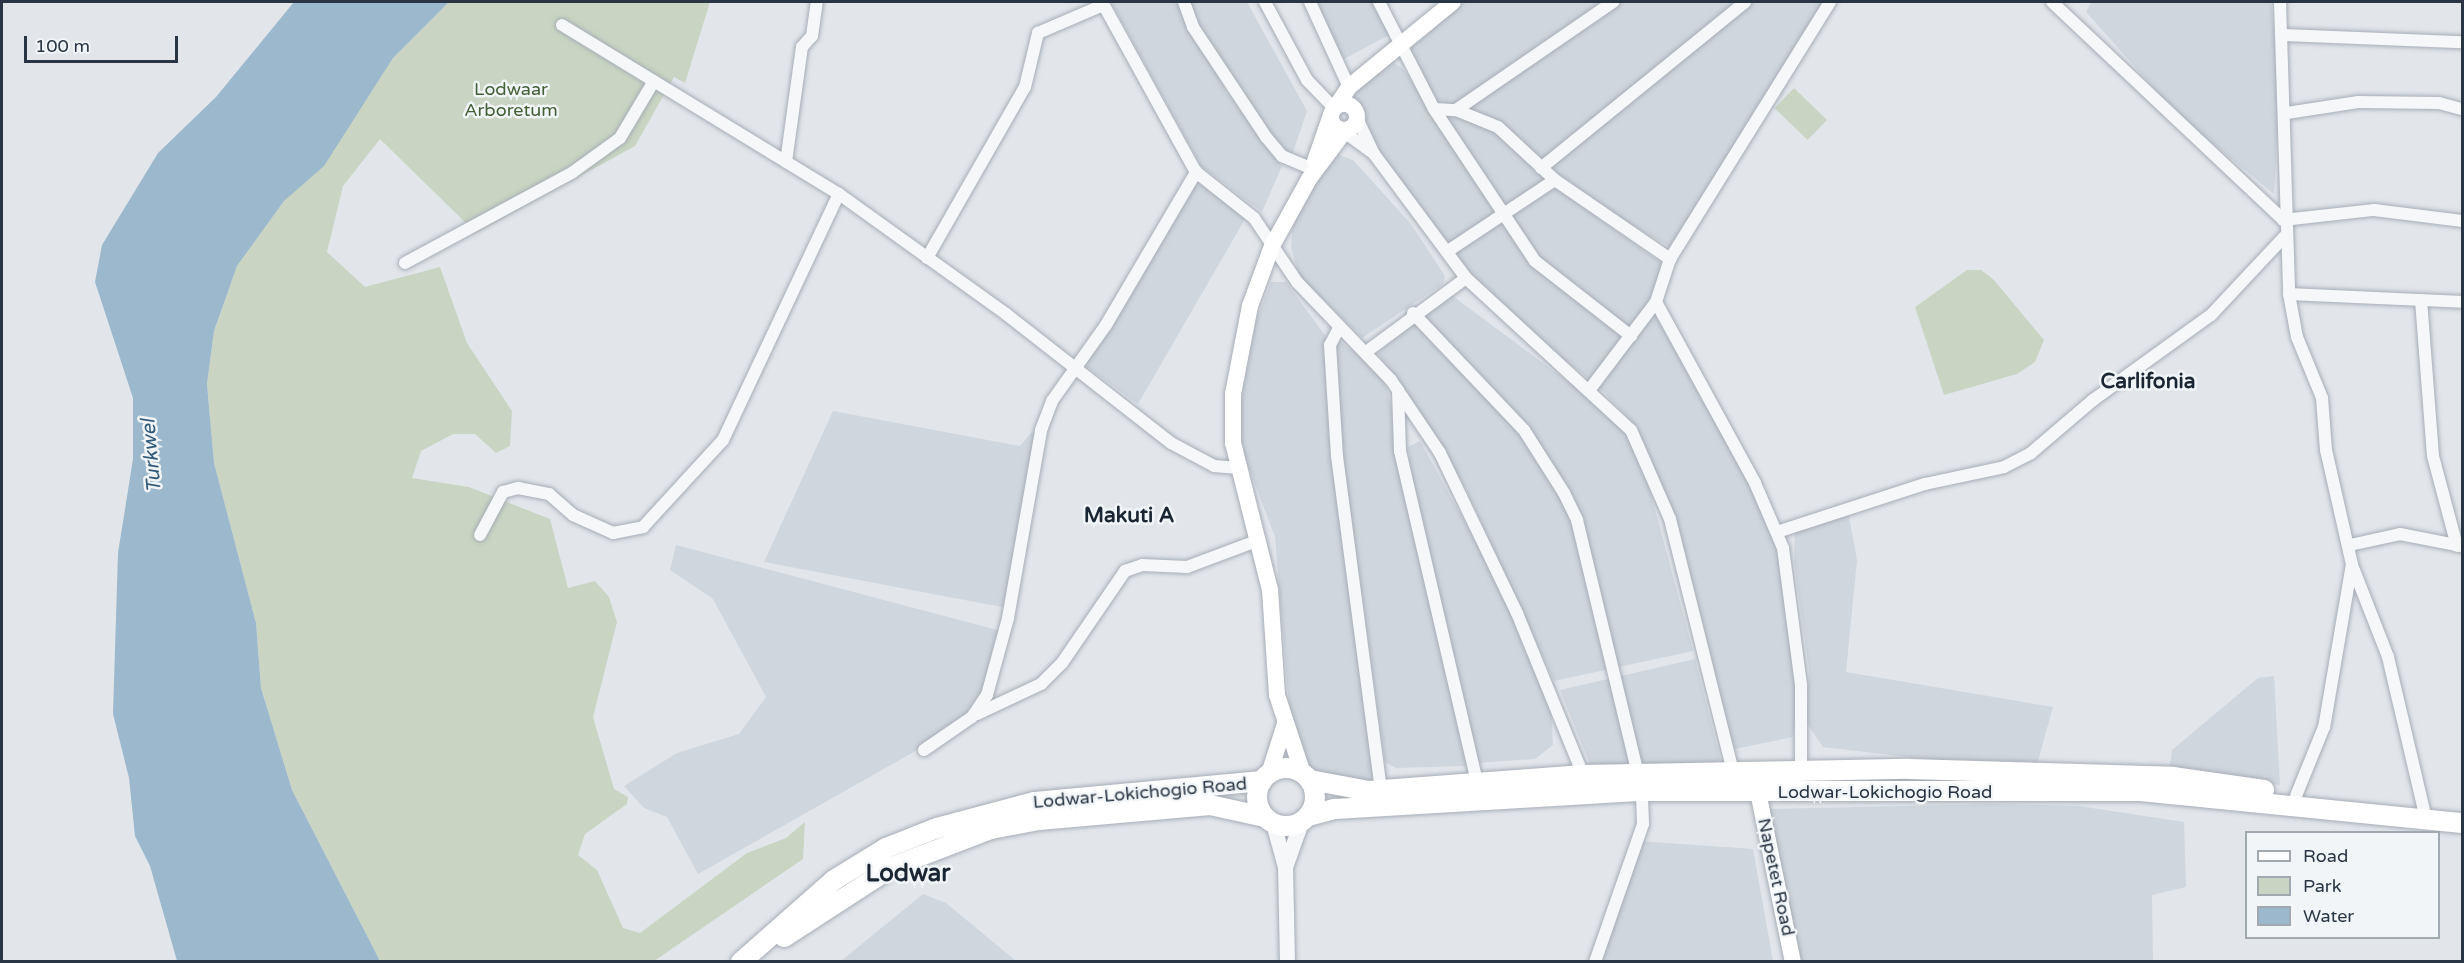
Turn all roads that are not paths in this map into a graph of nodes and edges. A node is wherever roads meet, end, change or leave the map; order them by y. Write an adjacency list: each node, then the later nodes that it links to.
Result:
1 (817, 2): 28 (street)
2 (1184, 2): 31 (street)
3 (1265, 2): 22 (street)
4 (1310, 2): 19 (street)
5 (1379, 2): 15 (street)
6 (1453, 2): 15 (main road)
7 (1613, 2): 23 (street)
8 (1745, 2): 29 (street)
9 (1830, 2): 41 (street)
10 (2052, 2): 35 (street)
11 (2280, 2): 14 (street)
12 (1103, 3): 30 (street); 40 (street)
13 (562, 25): 18 (street)
14 (2284, 35): 16 (street); 25 (street)
15 (1401, 42): 17 (main road); 20 (street)
16 (2463, 42)
17 (1369, 71): 19 (main road); 24 (main road)
18 (654, 81): 28 (street); 42 (street)
19 (1349, 87): 22 (main road)
20 (1434, 109): 23 (street); 34 (street)
21 (2463, 109): 25 (street)
22 (1334, 110): 24 (main road); 26 (main road); 31 (main road)
23 (1456, 110): 29 (street)
24 (1355, 113): 26 (main road); 27 (street)
25 (2287, 113): 35 (street)
26 (1344, 132): 27 (street); 31 (main road)
27 (1374, 154): 39 (street)
28 (786, 162): 33 (street)
29 (1541, 168): 32 (street)
30 (1196, 172): 38 (street); 52 (street)
31 (1310, 174): 38 (main road)
32 (1555, 180): 34 (street); 41 (street)
33 (839, 194): 40 (street); 57 (street)
34 (1500, 216): 39 (street); 50 (street)
35 (2283, 220): 36 (street); 37 (street)
36 (2463, 221)
37 (2284, 237): 44 (street); 56 (street)
38 (1272, 246): 49 (street); 55 (main road)
39 (1448, 251): 43 (street)
40 (927, 258): 52 (street)
41 (1670, 259): 46 (street)
42 (405, 263)
43 (1466, 278): 48 (street); 53 (street)
44 (2289, 294): 45 (street); 59 (street)
45 (2421, 300): 47 (street); 60 (street)
46 (1656, 302): 50 (street); 56 (street)
47 (2463, 302)
48 (1413, 313): 51 (street); 71 (street)
49 (1338, 330): 51 (street); 72 (street)
50 (1631, 336): 53 (street)
51 (1366, 352): 54 (street)
52 (1073, 364): 55 (street); 62 (street)
53 (1590, 389): 66 (street)
54 (1398, 390): 67 (street); 70 (street)
55 (1238, 468): 58 (main road)
56 (1778, 532): 65 (street)
57 (480, 535)
58 (1259, 540): 62 (street); 63 (main road)
59 (2350, 545): 60 (street); 61 (street)
60 (2460, 546)
61 (2352, 564): 74 (street); 75 (street)
62 (972, 717): 64 (street)
63 (1285, 724): 68 (main road); 69 (main road)
64 (924, 750)
65 (1801, 771): 66 (highway, Lodwar-Lokichogio Road); 74 (highway, Lodwar-Lokichogio Road)
66 (1733, 772): 71 (highway, Lodwar-Lokichogio Road)
67 (1583, 775): 70 (highway, Lodwar-Lokichogio Road); 71 (highway, Lodwar-Lokichogio Road)
68 (1307, 777): 69 (highway); 72 (highway, Lodwar-Lokichogio Road); 77 (highway)
69 (1265, 778): 78 (highway); 81 (highway, Lodwar-Lokichogio Road)
70 (1477, 783): 72 (highway, Lodwar-Lokichogio Road)
71 (1640, 783): 73 (highway, Lodwar-Lokichogio Road); 77 (highway, Lodwar-Lokichogio Road); 84 (street)
72 (1381, 790)
73 (1758, 792): 79 (highway, Lodwar-Lokichogio Road); 85 (main road, Napetet Road)
74 (2296, 795): 75 (highway, Lodwar-Lokichogio Road)
75 (2424, 810): 76 (highway, Lodwar-Lokichogio Road)
76 (2463, 814)
77 (1304, 819): 78 (highway); 80 (street)
78 (1269, 820): 80 (street); 82 (highway, Lodwar-Lokichogio Road)
79 (2463, 823)
80 (1285, 867): 83 (street)
81 (741, 962)
82 (754, 962)
83 (1287, 962)
84 (1595, 962)
85 (1793, 962)

